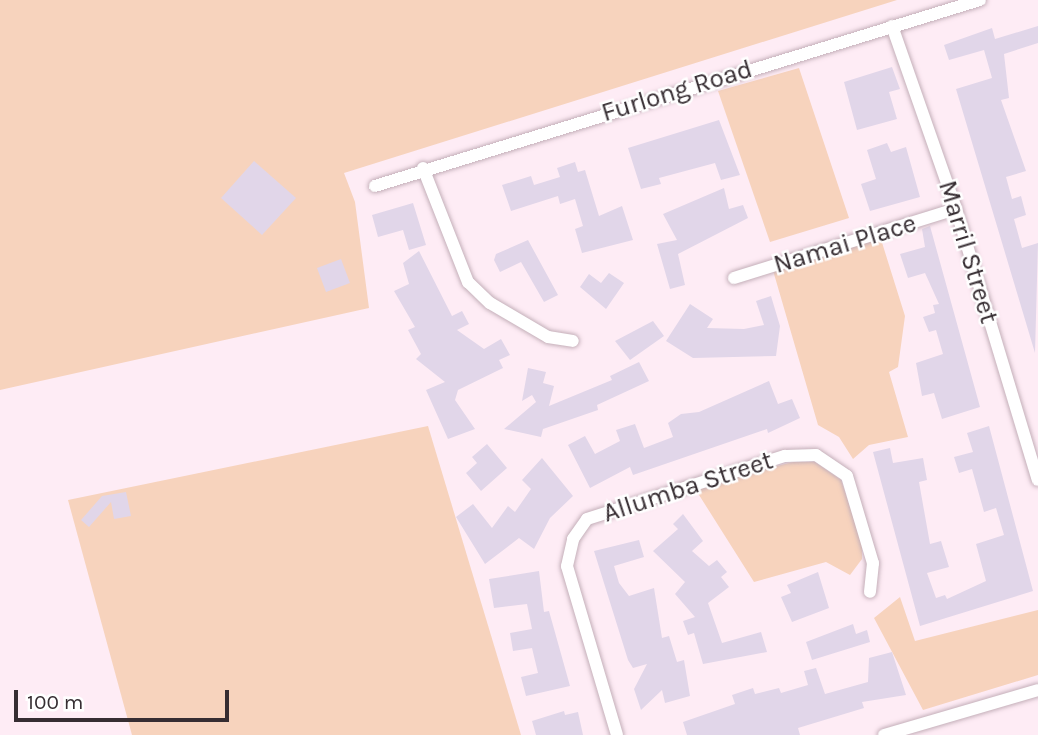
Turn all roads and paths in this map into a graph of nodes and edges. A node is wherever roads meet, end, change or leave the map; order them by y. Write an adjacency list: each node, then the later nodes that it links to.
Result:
1 (980, 0): 2 (street, Furlong Road)
2 (892, 26): 3 (street, Furlong Road); 5 (street, Marril Street)
3 (423, 168): 4 (street, Furlong Road); 7 (street)
4 (375, 186)
5 (956, 209): 6 (street, Namai Place); 8 (street, Marril Street)
6 (734, 278)
7 (573, 341)
8 (1038, 480)
9 (870, 593): 11 (street, Allumba Street)
10 (1038, 690): 12 (street)
11 (617, 735)
12 (884, 735)

